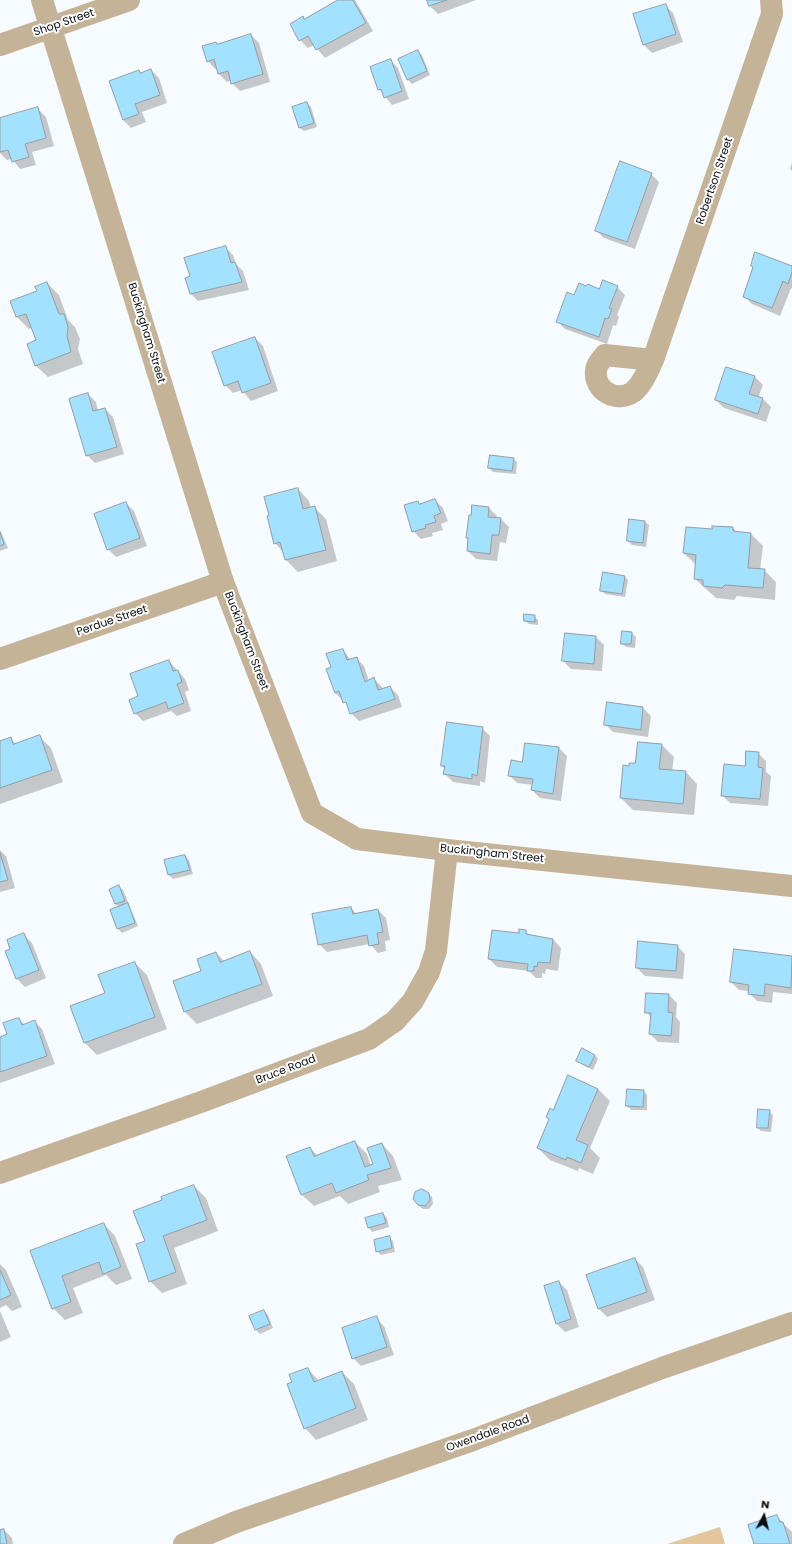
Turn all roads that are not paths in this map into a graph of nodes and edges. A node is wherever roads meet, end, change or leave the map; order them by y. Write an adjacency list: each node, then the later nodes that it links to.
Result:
1 (42, 0): 4 (street, Buckingham Street)
2 (129, 0): 4 (street, Shop Street)
3 (771, 0): 6 (street, Robertson Street)
4 (51, 28): 5 (street, Shop Street); 7 (street, Buckingham Street)
5 (0, 45)
6 (653, 360)
7 (223, 582): 8 (street, Perdue Street); 9 (street, Buckingham Street)
8 (0, 659)
9 (447, 850): 10 (street, Buckingham Street); 11 (street, Bruce Road)
10 (792, 886)
11 (0, 1173)
12 (792, 1323): 13 (street, Owendale Road)
13 (184, 1544)

